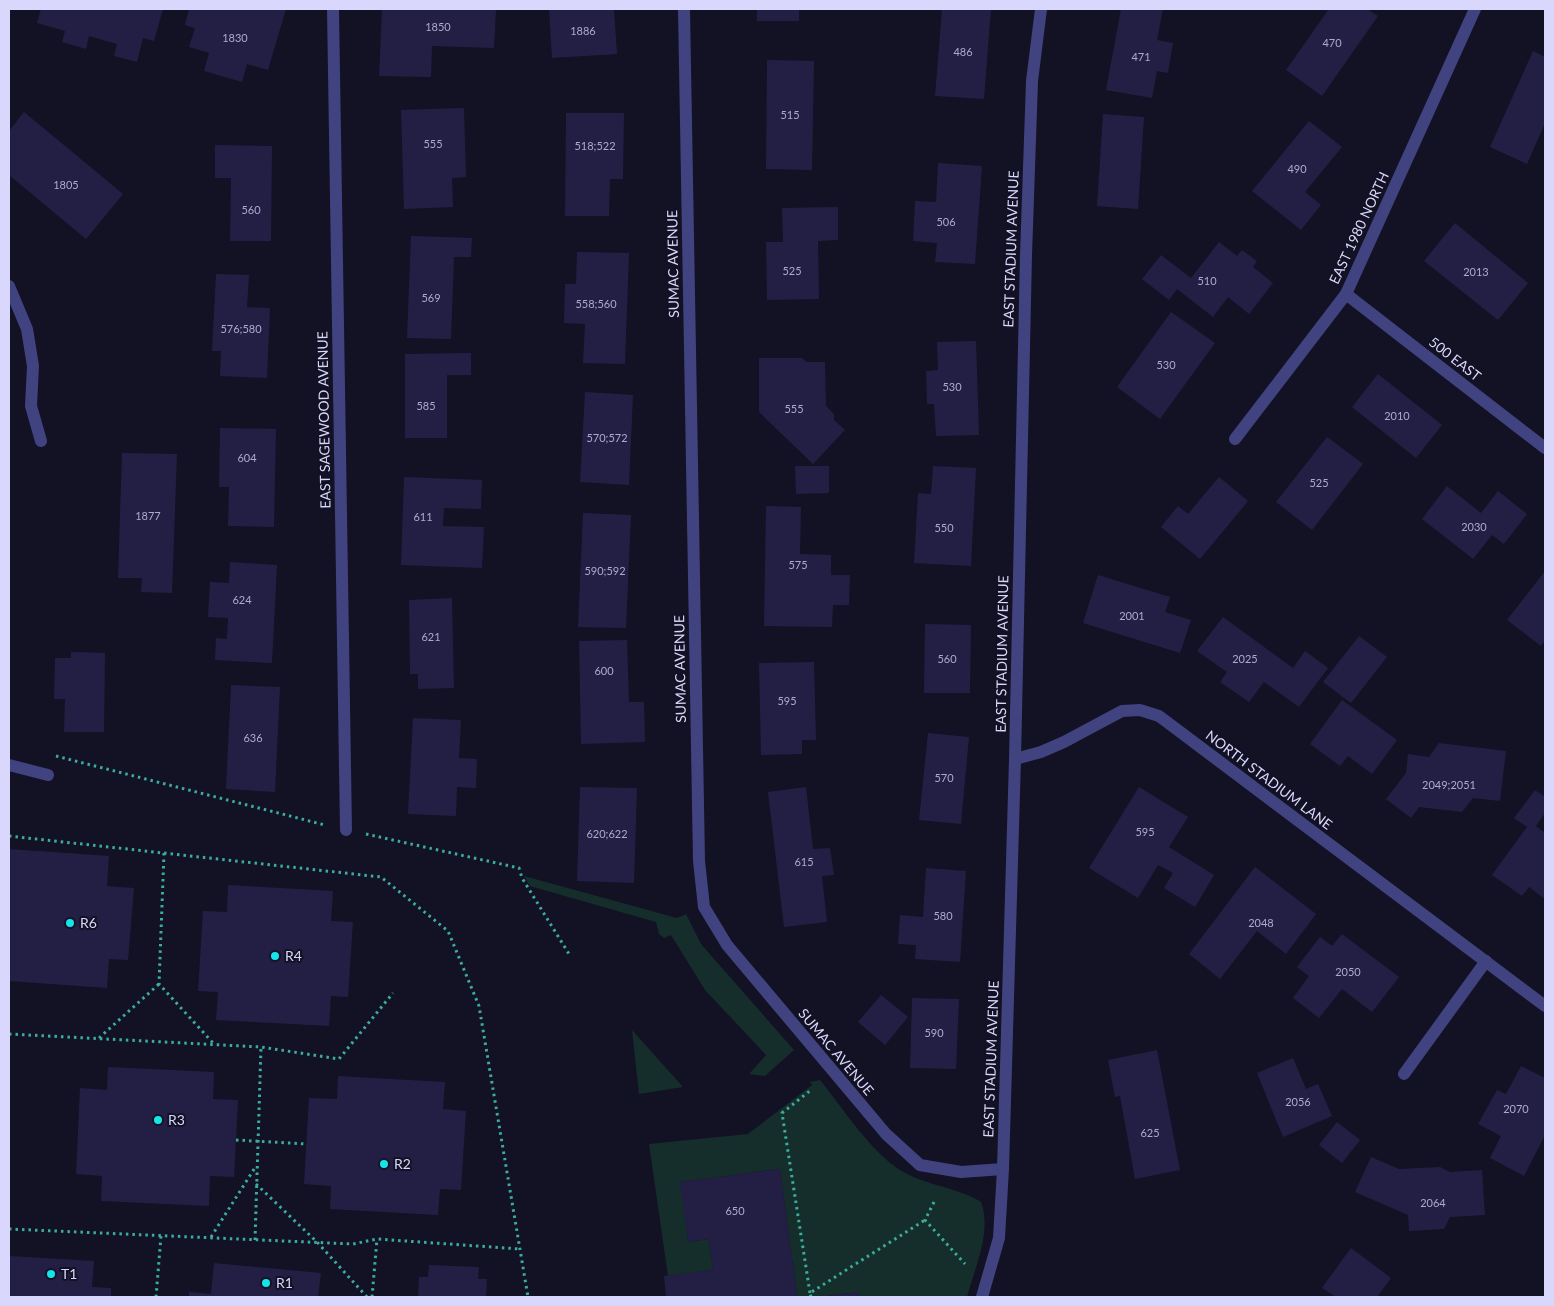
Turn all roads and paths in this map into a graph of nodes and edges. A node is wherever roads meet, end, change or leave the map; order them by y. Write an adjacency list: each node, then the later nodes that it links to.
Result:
1 (332, 9): 13 (street, EAST SAGEWOOD AVENUE)
2 (684, 9): 31 (street, SUMAC AVENUE)
3 (1041, 9): 10 (street, EAST STADIUM AVENUE)
4 (1475, 9): 6 (street, EAST 1980 NORTH)
5 (9, 286): 8 (street)
6 (1346, 294): 7 (street, EAST 1980 NORTH); 9 (street, 500 EAST)
7 (1235, 439)
8 (41, 441)
9 (1545, 448)
10 (1015, 759): 17 (street, NORTH STADIUM LANE); 31 (street, EAST STADIUM AVENUE)
11 (9, 765): 12 (street)
12 (48, 775): 13 (path)
13 (346, 830): 16 (path)
14 (9, 836): 15 (path)
15 (164, 853): 18 (path); 41 (path)
16 (569, 954)
17 (1486, 962): 20 (street, NORTH STADIUM LANE); 25 (street)
18 (159, 984): 22 (path); 23 (path)
19 (393, 993): 24 (path)
20 (1545, 1006)
21 (9, 1034): 22 (path)
22 (99, 1038): 23 (path)
23 (215, 1044): 24 (path)
24 (261, 1047): 28 (path)
25 (1404, 1074)
26 (811, 1090): 43 (path)
27 (236, 1140): 28 (path)
28 (258, 1142): 29 (path); 30 (path)
29 (306, 1144)
30 (257, 1165): 32 (path); 37 (path)
31 (1003, 1169): 48 (street, EAST STADIUM AVENUE)
32 (256, 1184): 39 (path); 40 (path)
33 (934, 1202): 34 (path)
34 (924, 1220): 42 (path); 43 (path)
35 (9, 1228): 36 (path)
36 (161, 1235): 37 (path); 44 (path)
37 (211, 1238): 39 (path)
38 (376, 1239): 40 (path); 41 (path); 46 (path)
39 (255, 1240): 40 (path)
40 (317, 1242): 45 (path)
41 (520, 1250): 47 (path)
42 (965, 1264)
43 (810, 1295)
44 (156, 1297)
45 (367, 1297)
46 (372, 1297)
47 (528, 1297)
48 (982, 1297)

